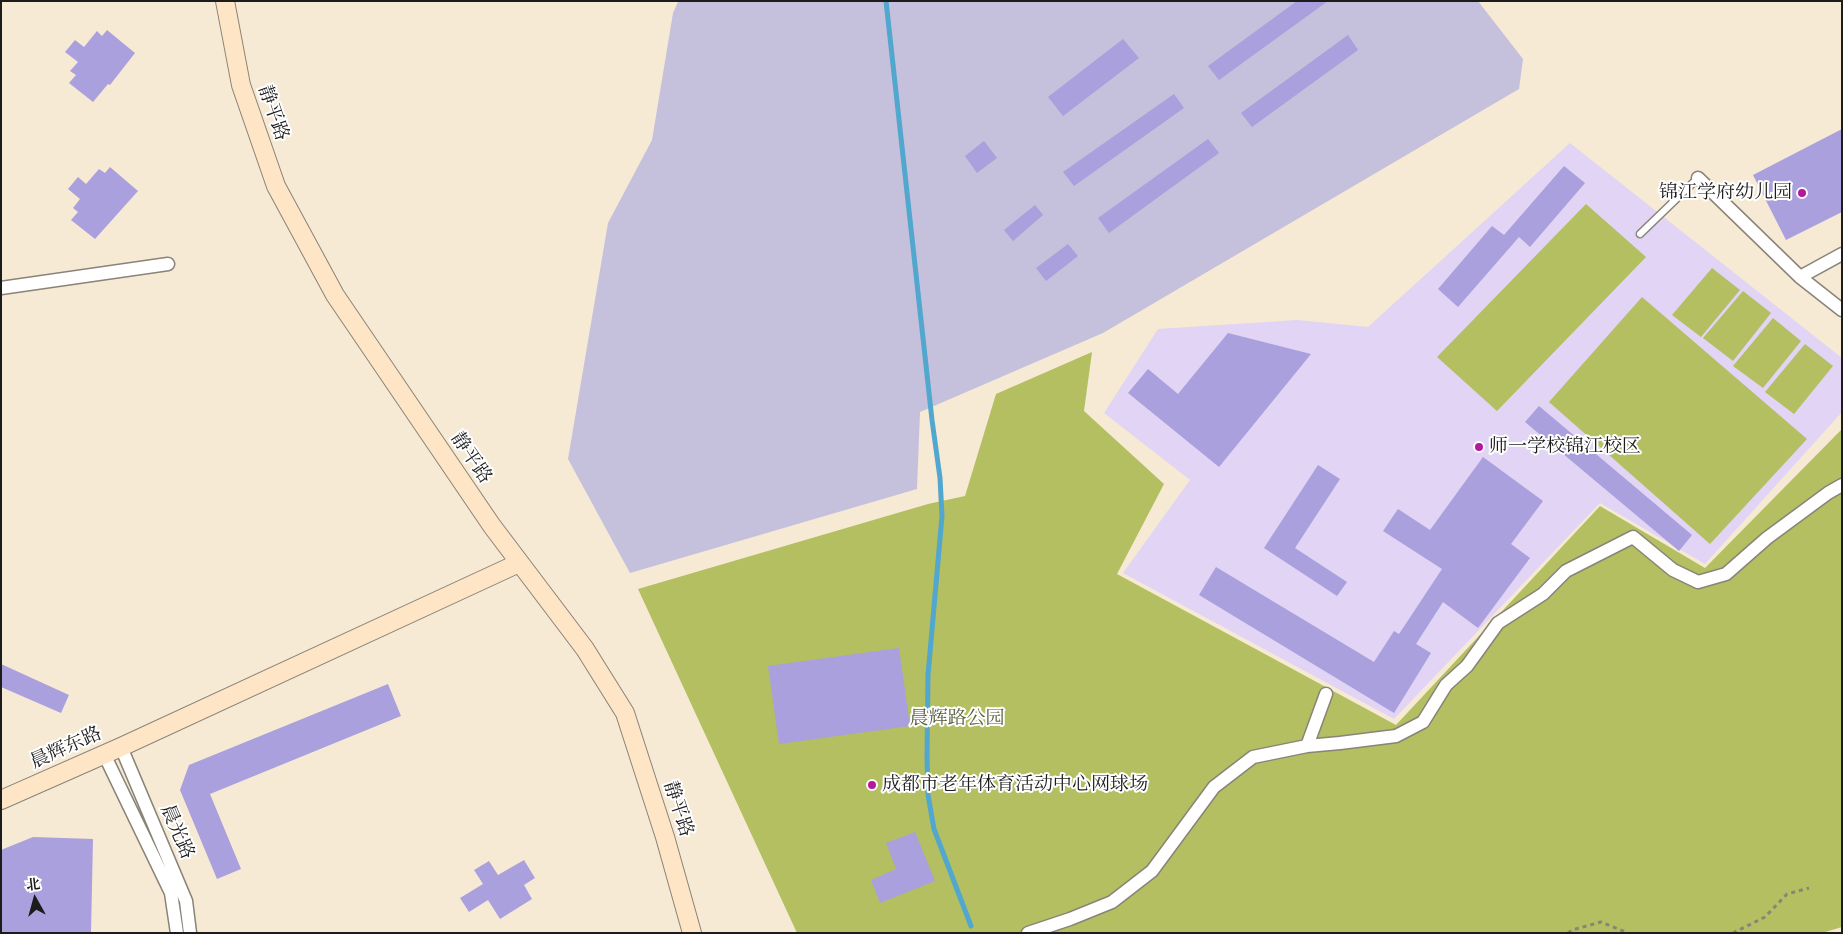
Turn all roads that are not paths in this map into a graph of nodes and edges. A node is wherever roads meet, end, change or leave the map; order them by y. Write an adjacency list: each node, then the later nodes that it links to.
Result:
1 (225, 1): 10 (street, 静平路)
2 (1698, 178): 3 (lane); 6 (street)
3 (1640, 234)
4 (1842, 254): 6 (street)
5 (168, 264): 7 (street)
6 (1800, 277): 8 (street)
7 (1, 288)
8 (1842, 310)
9 (1842, 485): 12 (street)
10 (519, 563): 13 (street, 晨辉东路); 18 (street, 静平路)
11 (1326, 694): 12 (street)
12 (1307, 746): 19 (street)
13 (121, 747): 14 (street, 晨辉东路); 17 (street, 晨光路)
14 (104, 754): 15 (street, 晨辉东路); 16 (street, 晨光路)
15 (1, 800)
16 (177, 933)
17 (190, 933)
18 (692, 933)
19 (1028, 933)

